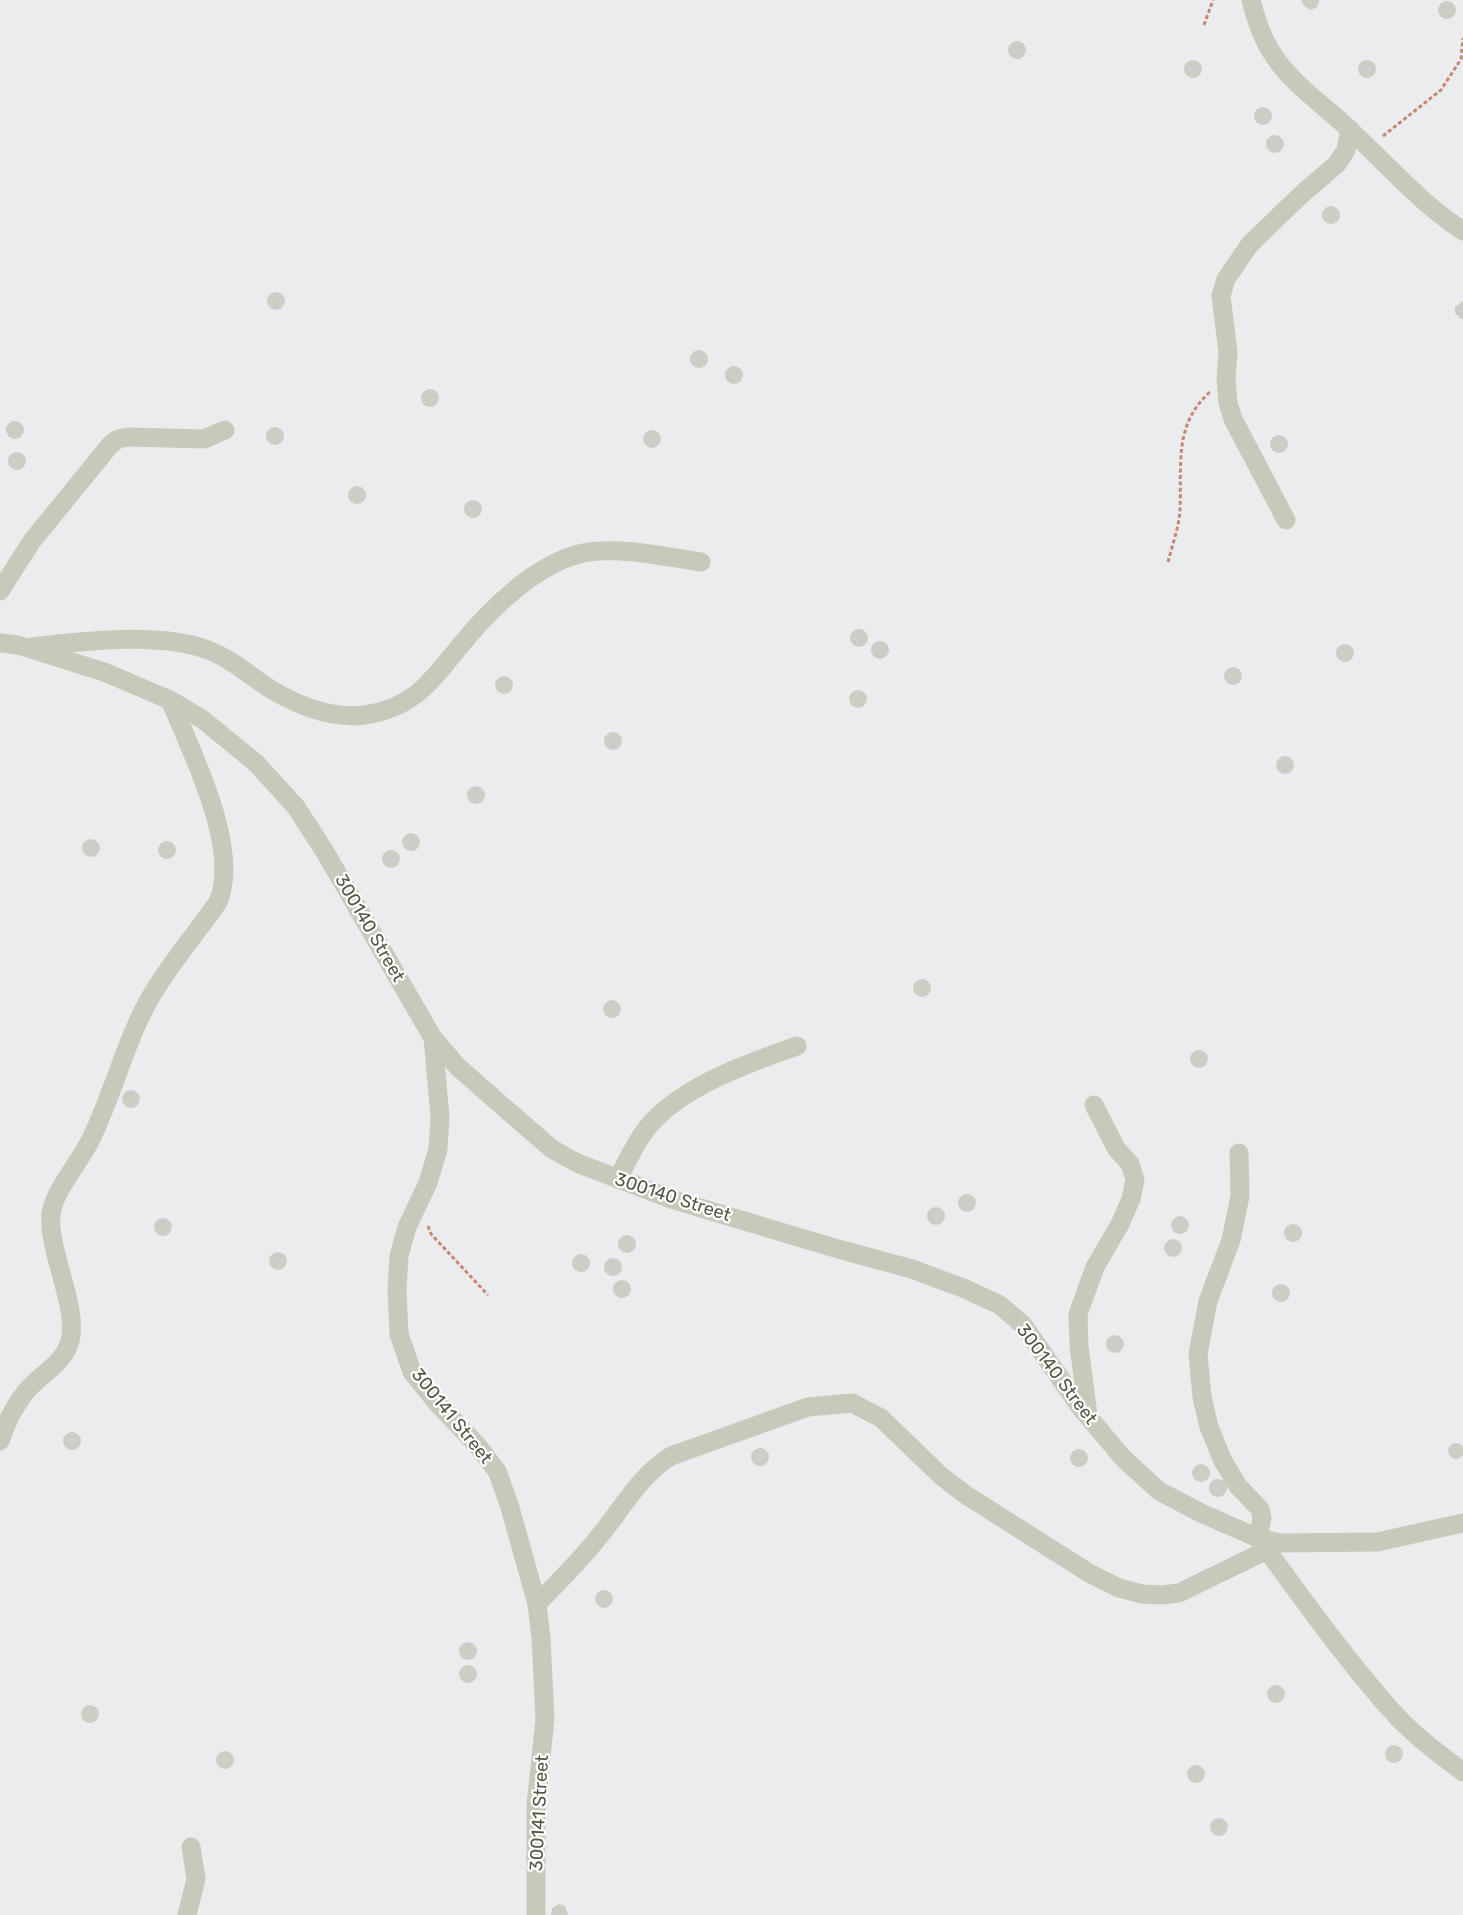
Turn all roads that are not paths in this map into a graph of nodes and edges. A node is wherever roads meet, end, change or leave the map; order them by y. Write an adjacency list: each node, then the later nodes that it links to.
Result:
1 (1251, 0): 2 (street)
2 (1350, 129): 3 (street); 5 (street)
3 (1463, 231)
4 (225, 430): 7 (street)
5 (1286, 520)
6 (701, 562): 9 (street)
7 (0, 591)
8 (0, 643): 9 (street, 300140 Street)
9 (27, 648): 10 (street, 300140 Street)
10 (170, 700): 11 (street, 300140 Street); 17 (street)
11 (433, 1038): 15 (street, 300140 Street); 20 (street, 300141 Street)
12 (797, 1046): 15 (street)
13 (1094, 1105): 16 (street)
14 (1239, 1152): 19 (street)
15 (618, 1180): 16 (street, 300140 Street)
16 (1088, 1417): 19 (street, 300140 Street)
17 (0, 1442)
18 (1463, 1523): 19 (street, 300140 Street)
19 (1263, 1544): 20 (street); 21 (street)
20 (536, 1604): 24 (street, 300141 Street)
21 (1463, 1772)
22 (191, 1847): 23 (street)
23 (187, 1915)
24 (536, 1915)

